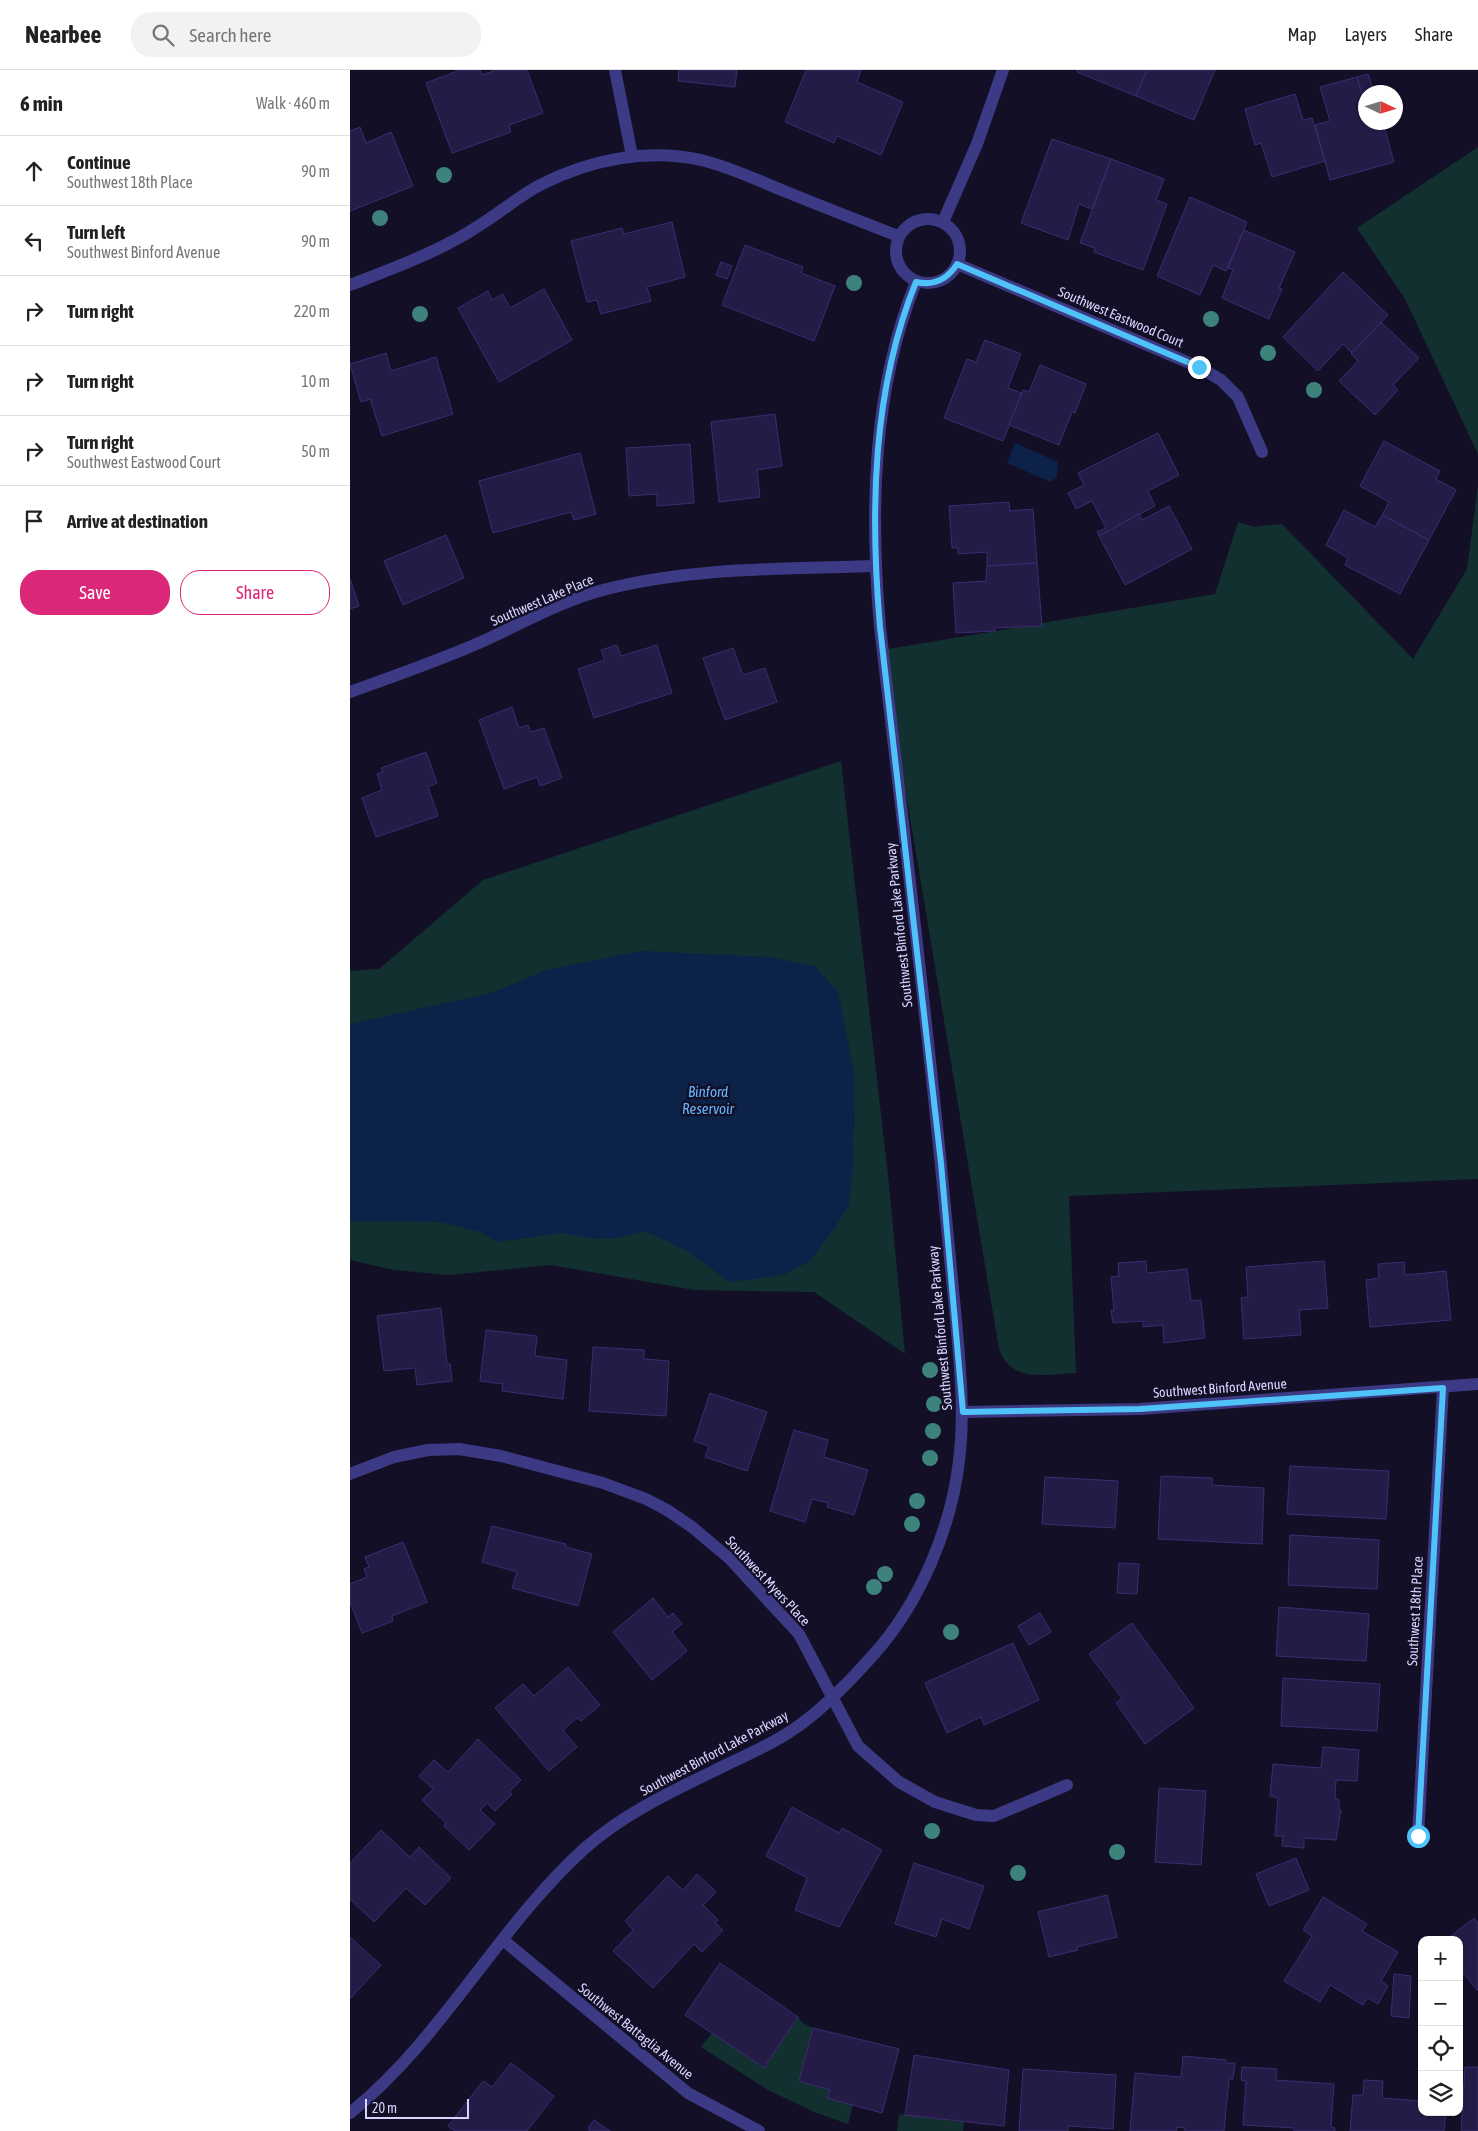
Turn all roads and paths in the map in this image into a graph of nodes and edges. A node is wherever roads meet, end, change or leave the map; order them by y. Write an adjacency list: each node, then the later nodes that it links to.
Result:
1 (615, 70): 3 (street)
2 (1003, 70): 4 (street)
3 (632, 156): 5 (street); 8 (street)
4 (943, 222): 5 (street); 6 (street)
5 (898, 236): 7 (street)
6 (957, 264): 7 (street); 9 (street, Southwest Eastwood Court)
7 (916, 282): 10 (street, Southwest Binford Lake Parkway)
8 (350, 285)
9 (1262, 452)
10 (875, 566): 11 (street, Southwest Lake Place); 14 (street, Southwest Binford Lake Parkway)
11 (350, 692)
12 (1478, 1384): 13 (street, Southwest Binford Avenue)
13 (1443, 1388): 14 (street, Southwest Binford Avenue); 18 (street, Southwest 18th Place)
14 (963, 1412): 16 (street, Southwest Binford Lake Parkway)
15 (350, 1474): 16 (street, Southwest Myers Place)
16 (832, 1696): 17 (street, Southwest Myers Place); 19 (street, Southwest Binford Lake Parkway)
17 (1067, 1785)
18 (1418, 1836)
19 (503, 1940): 20 (street, Southwest Binford Lake Parkway); 21 (street, Southwest Battaglia Avenue)
20 (350, 2113)
21 (759, 2131)

